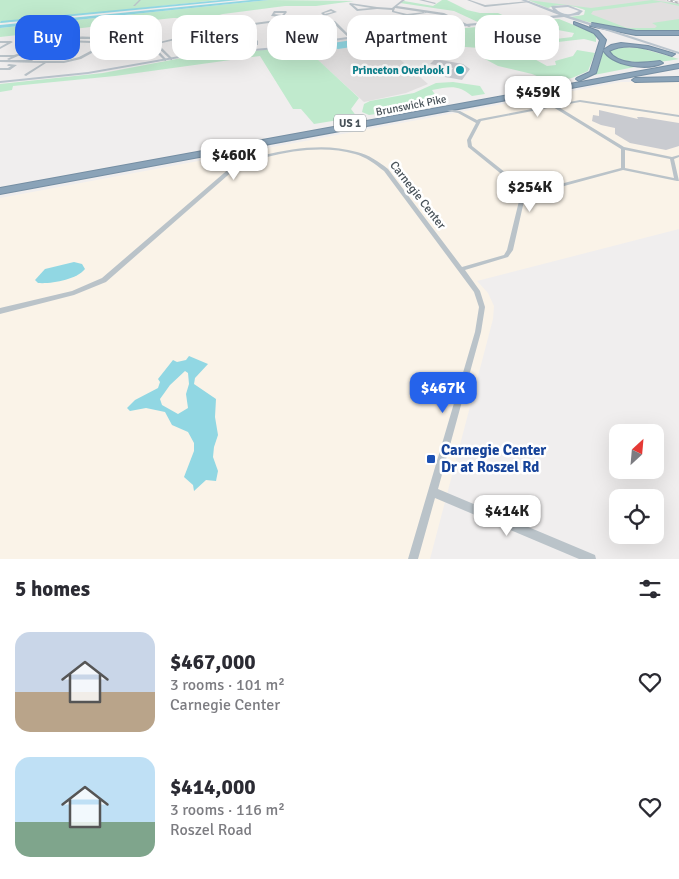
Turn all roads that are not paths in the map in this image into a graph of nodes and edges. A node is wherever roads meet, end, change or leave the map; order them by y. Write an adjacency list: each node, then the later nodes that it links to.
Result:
1 (140, 0): 8 (street)
2 (404, 0): 10 (street)
3 (420, 0): 6 (street)
4 (468, 0): 7 (street)
5 (523, 0): 7 (main road)
6 (435, 2)
7 (529, 2): 15 (street)
8 (134, 5)
9 (377, 8): 9 (street); 10 (street)
10 (394, 8): 11 (street); 12 (street)
11 (428, 11): 12 (street); 22 (street)
12 (398, 13): 13 (street)
13 (391, 15)
14 (387, 16): 14 (street)
15 (560, 16): 15 (street); 17 (street); 19 (main road); 22 (street)
16 (242, 22): 16 (street)
17 (576, 23): 37 (street); 49 (highway)
18 (337, 24): 25 (street)
19 (585, 24): 26 (highway); 37 (main road)
20 (291, 25): 20 (street)
21 (465, 26): 22 (street)
22 (470, 26)
23 (182, 31): 23 (street)
24 (248, 34): 24 (street)
25 (347, 34)
26 (679, 34): 37 (highway)
27 (347, 37): 38 (street)
28 (198, 40): 28 (street)
29 (0, 42): 30 (street)
30 (0, 48)
31 (128, 48): 31 (street)
32 (162, 50): 38 (street)
33 (90, 54): 43 (street)
34 (0, 56): 35 (street)
35 (14, 56): 39 (street); 41 (street)
36 (162, 57): 40 (street)
37 (678, 58): 37 (highway); 48 (highway, Brunswick Pike / US 1); 49 (highway, Brunswick Pike / US 1)
38 (171, 59): 40 (street)
39 (7, 60): 41 (street); 42 (street)
40 (165, 60): 47 (street)
41 (28, 62): 43 (street)
42 (0, 63): 44 (street)
43 (46, 63): 45 (street)
44 (0, 69)
45 (26, 75)
46 (679, 79): 48 (highway)
47 (0, 82)
48 (581, 84): 50 (highway, Brunswick Pike / US 1)
49 (557, 85): 60 (highway, Brunswick Pike / US 1)
50 (473, 104): 52 (highway, Brunswick Pike / US 1); 54 (street)
51 (554, 106): 53 (street); 54 (street); 56 (street)
52 (445, 110): 55 (street); 61 (highway, Brunswick Pike / US 1)
53 (679, 116)
54 (487, 118): 55 (street)
55 (477, 122): 62 (street)
56 (623, 148): 58 (street); 59 (street)
57 (679, 156): 58 (street)
58 (672, 158): 59 (street)
59 (623, 169): 62 (street)
60 (0, 186)
61 (0, 191)
62 (529, 194): 63 (street)
63 (461, 270): 64 (street, Carnegie Center); 65 (street, Carnegie Center)
64 (0, 311)
65 (433, 492): 66 (street, Carnegie Center); 67 (street)
66 (413, 559)
67 (591, 559)

